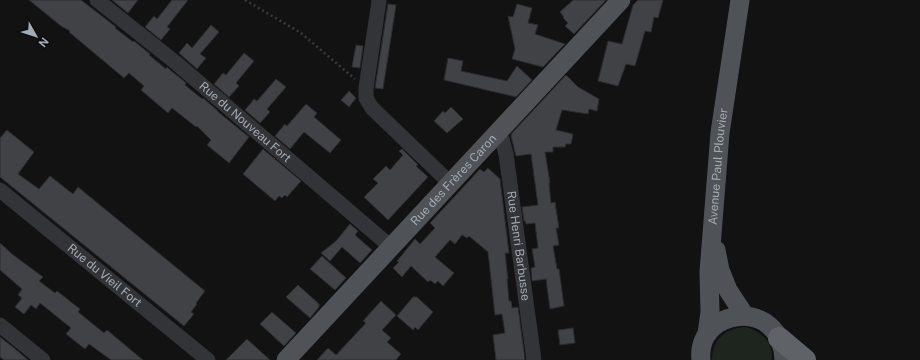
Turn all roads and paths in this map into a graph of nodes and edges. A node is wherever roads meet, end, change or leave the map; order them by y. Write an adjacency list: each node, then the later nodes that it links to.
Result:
1 (97, 0): 11 (street, Rue du Nouveau Fort)
2 (246, 0): 6 (path)
3 (621, 0): 7 (main road, Rue des Frères Caron)
4 (740, 0): 10 (main road, Avenue Paul Plouvier)
5 (378, 1): 6 (street)
6 (366, 88): 8 (street)
7 (496, 134): 8 (main road, Rue des Frères Caron); 19 (street, Rue Henri Barbusse)
8 (450, 183): 11 (main road, Rue des Frères Caron)
9 (0, 190): 17 (street, Rue du Vieil Fort)
10 (712, 233): 12 (main road); 14 (main road, Avenue Paul Plouvier)
11 (391, 247): 18 (main road, Rue des Frères Caron)
12 (745, 316): 14 (main road); 15 (main road)
13 (0, 325): 16 (street)
14 (707, 334): 20 (main road, Avenue Paul Plouvier)
15 (779, 338): 21 (main road); 22 (highway)
16 (43, 360)
17 (208, 360)
18 (286, 360)
19 (534, 360)
20 (701, 360)
21 (784, 360)
22 (805, 360)

